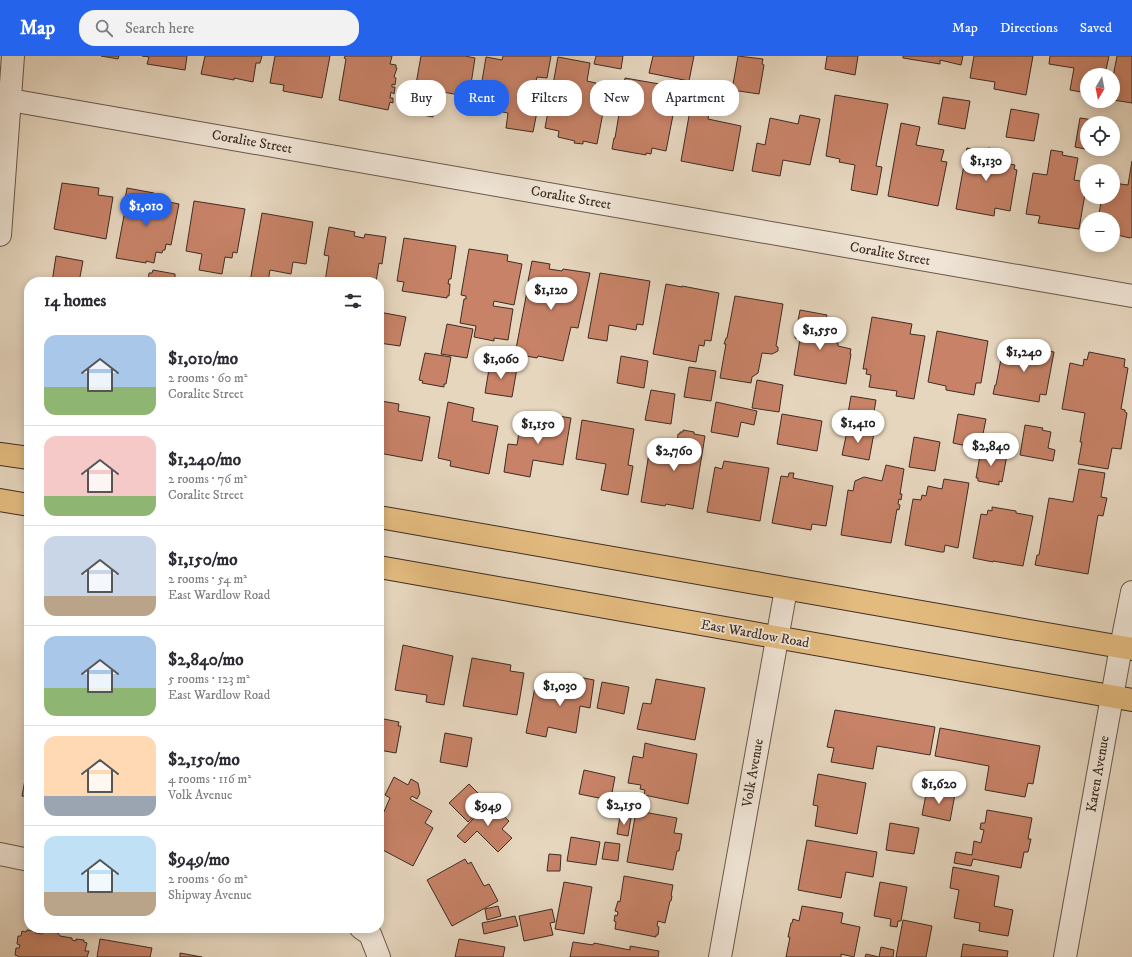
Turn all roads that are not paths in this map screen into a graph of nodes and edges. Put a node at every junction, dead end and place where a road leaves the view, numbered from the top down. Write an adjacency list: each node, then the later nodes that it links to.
1 (13, 56): 2 (street)
2 (10, 100): 3 (street); 4 (street, Coralite Street)
3 (0, 235)
4 (1132, 296)
5 (0, 454): 6 (main road)
6 (24, 457)
7 (0, 500): 8 (main road)
8 (24, 504)
9 (384, 518): 11 (main road)
10 (384, 568): 13 (main road, East Wardlow Road)
11 (786, 589): 13 (street, Volk Avenue); 14 (main road)
12 (1132, 592): 14 (street, Karen Avenue)
13 (778, 638): 15 (main road, East Wardlow Road); 20 (street, Volk Avenue)
14 (1126, 648): 15 (street, Karen Avenue)
15 (1122, 698): 21 (street, Karen Avenue)
16 (0, 854): 17 (street)
17 (24, 859)
18 (368, 933): 19 (street)
19 (379, 957)
20 (720, 957)
21 (1065, 957)

